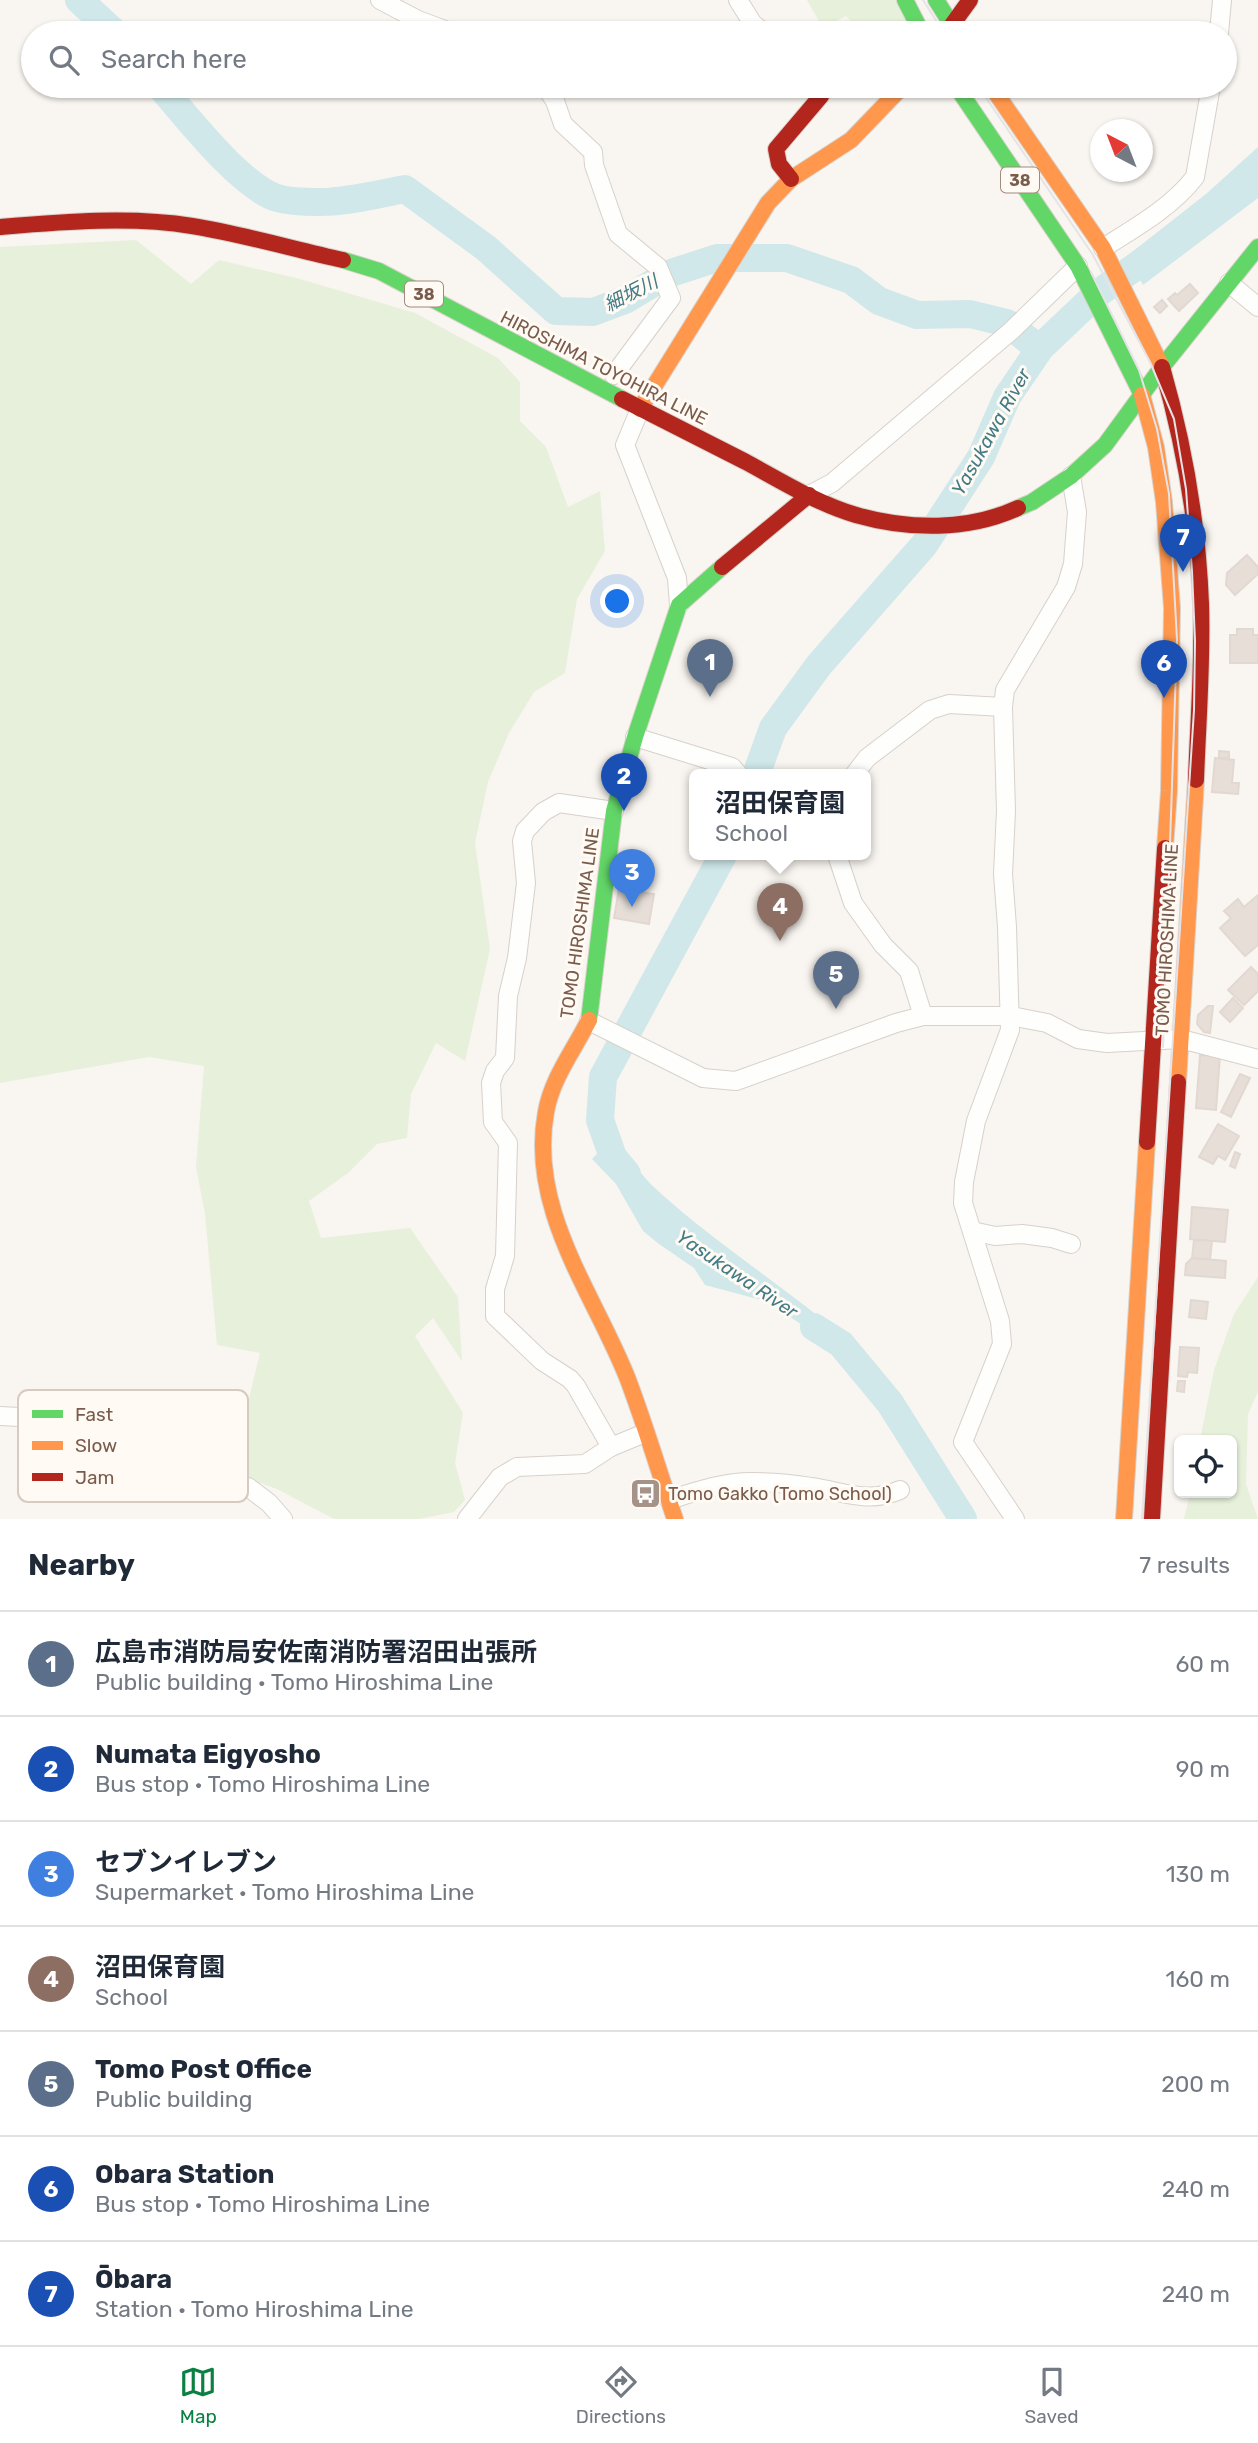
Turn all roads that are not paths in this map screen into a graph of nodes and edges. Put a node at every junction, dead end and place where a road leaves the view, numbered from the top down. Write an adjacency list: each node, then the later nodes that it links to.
1 (380, 0): 7 (street)
2 (738, 0): 8 (street)
3 (905, 0): 9 (main road)
4 (936, 0): 10 (main road)
5 (970, 0): 11 (main road)
6 (1222, 0): 12 (street)
7 (421, 21)
8 (751, 21)
9 (916, 21)
10 (947, 21)
11 (957, 21)
12 (1220, 21)
13 (552, 98): 25 (street)
14 (819, 98): 19 (main road)
15 (891, 98): 19 (main road)
16 (964, 98): 23 (main road, 38)
17 (999, 98): 22 (main road, 38)
18 (1209, 98): 22 (street)
19 (791, 179): 27 (main road)
20 (0, 227): 31 (main road, HIROSHIMA TOYOHIRA LINE / 38)
21 (1258, 247): 24 (main road, HIROSHIMA TOYOHIRA LINE / 38)
22 (1105, 252): 28 (main road, 38)
23 (1081, 270): 30 (main road, 38); 33 (street)
24 (1230, 283): 26 (street); 28 (main road, HIROSHIMA TOYOHIRA LINE / 38)
25 (670, 293): 27 (street); 29 (street)
26 (1258, 307)
27 (694, 319): 31 (main road)
28 (1162, 367): 30 (main road, HIROSHIMA TOYOHIRA LINE / 38); 39 (main road, TOMO HIROSHIMA LINE)
29 (614, 375)
30 (1142, 395): 32 (main road, HIROSHIMA TOYOHIRA LINE / 38); 40 (main road, TOMO HIROSHIMA LINE)
31 (640, 409): 33 (main road, HIROSHIMA TOYOHIRA LINE / 38); 34 (street)
32 (1071, 476): 33 (main road, HIROSHIMA TOYOHIRA LINE / 38); 35 (street)
33 (809, 495): 34 (main road, TOMO HIROSHIMA LINE)
34 (679, 605): 36 (main road, TOMO HIROSHIMA LINE)
35 (1003, 708): 38 (street); 44 (street)
36 (635, 737): 37 (street); 41 (main road, TOMO HIROSHIMA LINE)
37 (729, 769)
38 (859, 769)
39 (1196, 790): 40 (main road); 46 (main road, TOMO HIROSHIMA LINE)
40 (1169, 791): 47 (main road, TOMO HIROSHIMA LINE)
41 (614, 811): 45 (main road, TOMO HIROSHIMA LINE); 54 (street)
42 (839, 860): 43 (street)
43 (923, 1016): 44 (street); 45 (street)
44 (1010, 1016): 47 (street); 49 (street)
45 (595, 1024): 53 (main road, TOMO HIROSHIMA LINE)
46 (1181, 1039): 47 (street); 48 (street); 63 (main road, TOMO HIROSHIMA LINE)
47 (1153, 1040): 62 (main road, TOMO HIROSHIMA LINE)
48 (1258, 1059)
49 (972, 1231): 50 (street); 61 (street)
50 (1071, 1244)
51 (0, 1416): 52 (street)
52 (18, 1417)
53 (645, 1433): 54 (street); 57 (main road, TOMO HIROSHIMA LINE)
54 (611, 1447): 59 (street)
55 (248, 1487): 58 (street)
56 (900, 1490): 57 (street)
57 (669, 1500): 60 (main road, TOMO HIROSHIMA LINE)
58 (283, 1519)
59 (467, 1519)
60 (675, 1519)
61 (1015, 1519)
62 (1125, 1519)
63 (1152, 1519)

